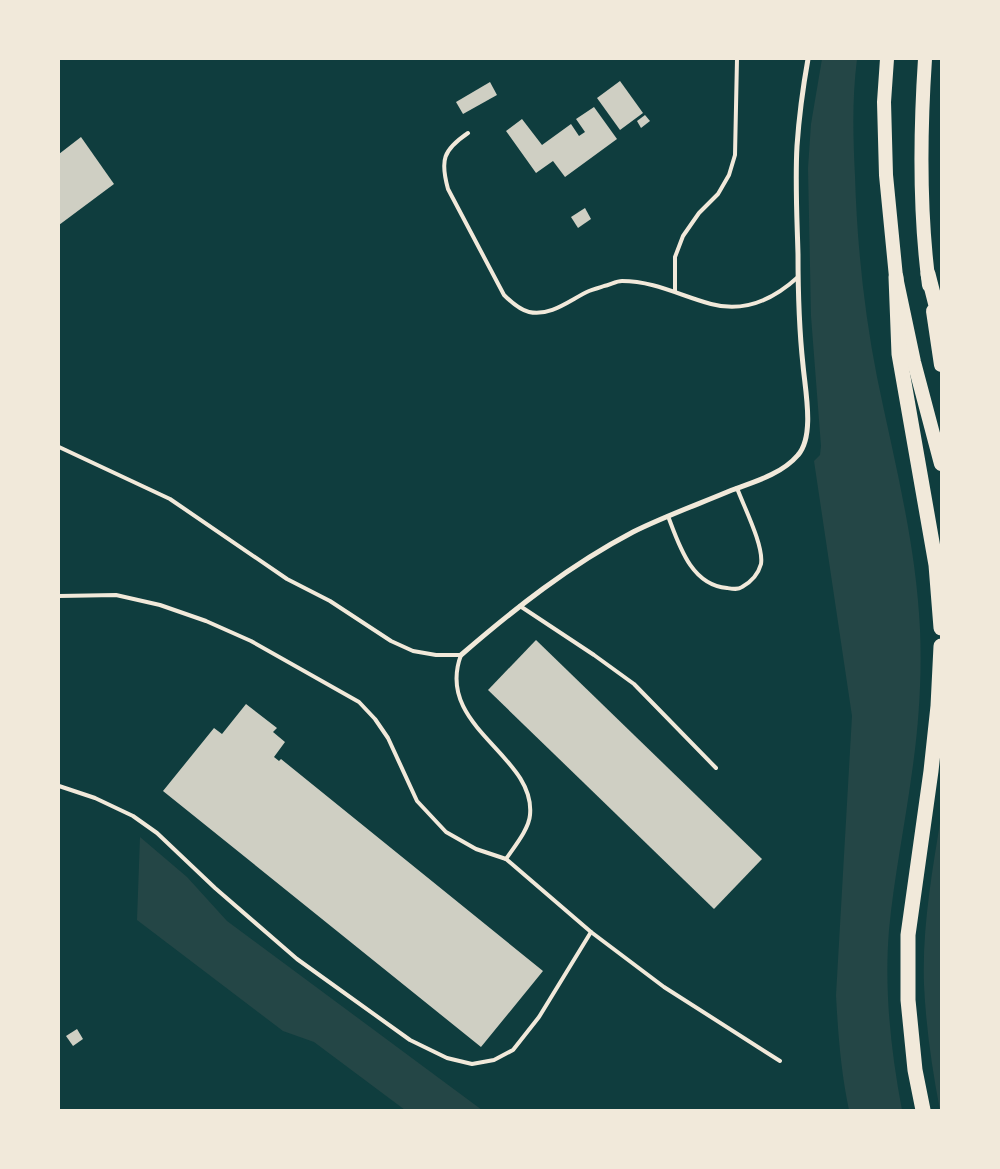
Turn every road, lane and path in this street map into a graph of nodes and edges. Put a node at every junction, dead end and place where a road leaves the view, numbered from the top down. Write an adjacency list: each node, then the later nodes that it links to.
1 (737, 59): 9 (lane)
2 (808, 59): 7 (street)
3 (887, 59): 8 (highway)
4 (924, 59): 6 (highway)
5 (468, 132): 9 (lane)
6 (928, 274): 10 (highway); 11 (highway)
7 (798, 277): 9 (lane); 14 (street)
8 (896, 277): 13 (highway); 18 (highway)
9 (675, 291)
10 (941, 325)
11 (941, 365)
12 (59, 447): 20 (lane)
13 (941, 464)
14 (737, 488): 15 (street); 15 (lane)
15 (668, 516): 17 (street)
16 (59, 596): 23 (lane)
17 (520, 606): 20 (street); 21 (lane)
18 (941, 628)
19 (941, 646): 26 (highway)
20 (461, 655): 23 (lane)
21 (716, 768)
22 (59, 786): 24 (lane)
23 (506, 858): 24 (lane)
24 (591, 932): 25 (lane)
25 (780, 1062)
26 (923, 1110)

